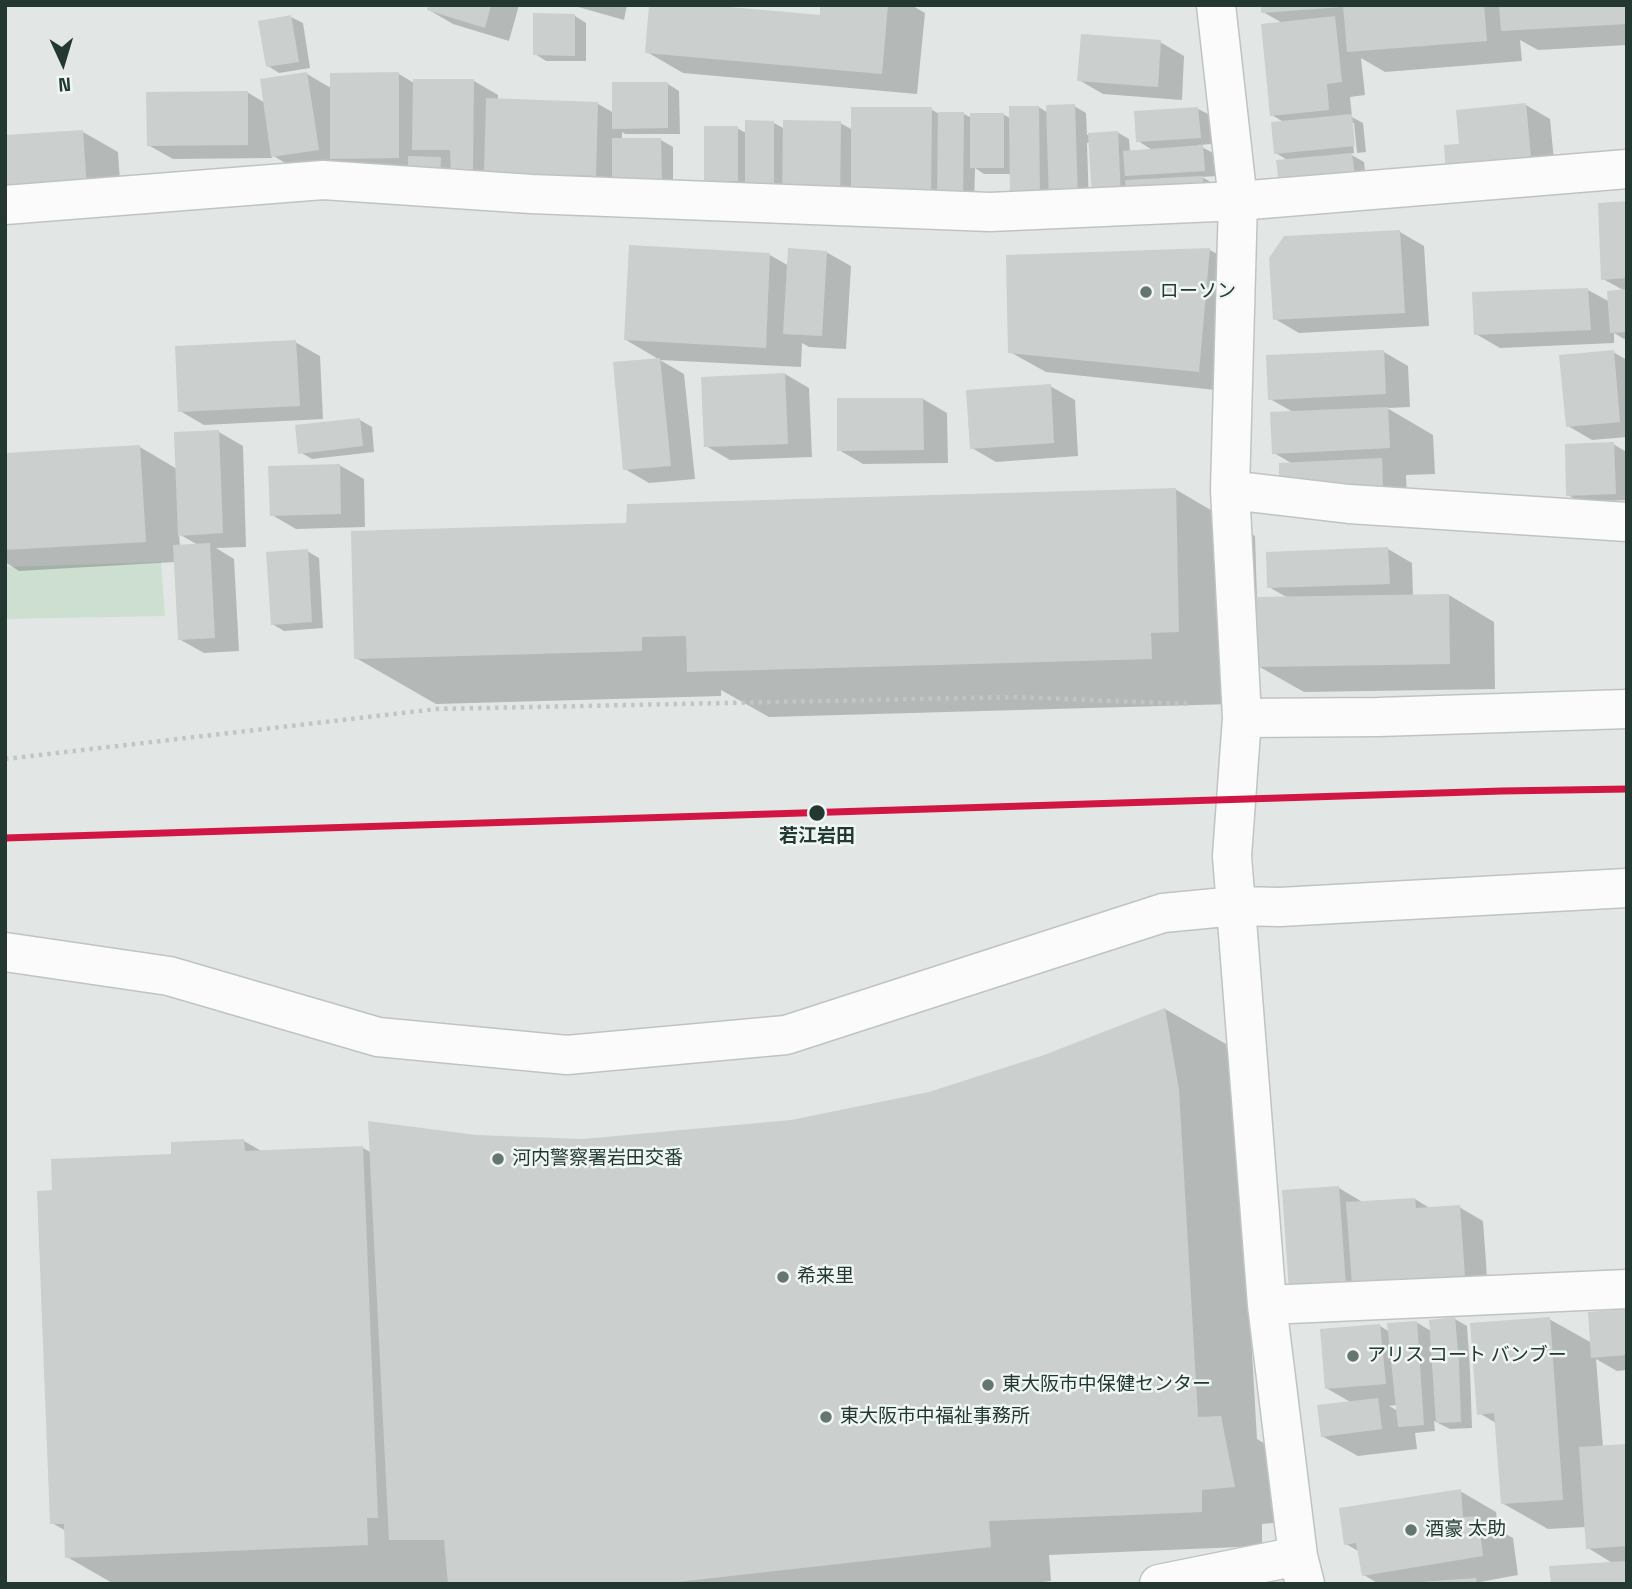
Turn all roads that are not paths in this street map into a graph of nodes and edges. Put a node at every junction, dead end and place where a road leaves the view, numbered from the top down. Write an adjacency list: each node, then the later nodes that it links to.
1 (1216, 5): 3 (street)
2 (1627, 169): 3 (street)
3 (1238, 201): 4 (street); 5 (street)
4 (5, 205)
5 (1230, 490): 6 (street); 8 (street)
6 (1627, 522)
7 (1627, 709): 8 (street)
8 (1242, 718): 10 (street)
9 (1627, 888): 10 (street)
10 (1236, 906): 11 (street); 13 (street)
11 (5, 952)
12 (1627, 1289): 13 (street)
13 (1267, 1305): 14 (street)
14 (1301, 1570): 15 (street)
15 (1159, 1584)

